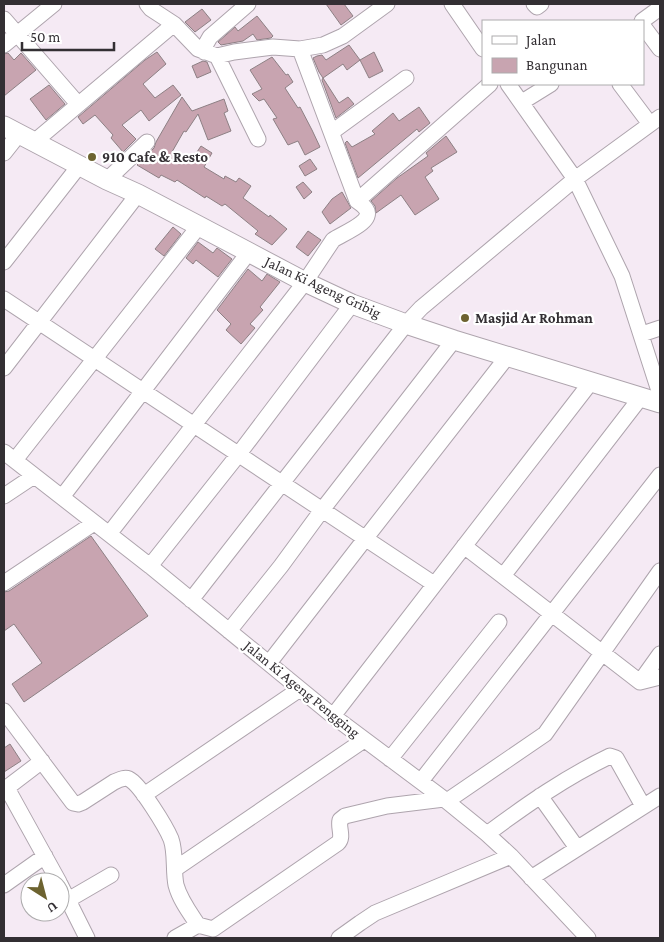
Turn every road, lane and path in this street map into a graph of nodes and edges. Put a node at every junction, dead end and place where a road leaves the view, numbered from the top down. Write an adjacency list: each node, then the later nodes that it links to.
1 (54, 4): 14 (street)
2 (248, 4): 19 (street)
3 (387, 4): 9 (street)
4 (452, 4): 16 (street)
5 (534, 4): 6 (street)
6 (541, 4)
7 (151, 5): 12 (street)
8 (660, 8): 11 (street)
9 (370, 9): 17 (street)
10 (4, 19): 14 (street)
11 (643, 20)
12 (174, 24): 19 (street); 26 (street)
13 (644, 27): 18 (street)
14 (17, 34): 15 (street); 26 (street)
15 (4, 45)
16 (482, 47)
17 (300, 48): 19 (street); 28 (street)
18 (660, 49)
19 (211, 54): 30 (street)
20 (406, 78): 28 (street)
21 (489, 85): 37 (street)
22 (509, 85): 25 (street)
23 (549, 85): 25 (street)
24 (621, 85): 27 (street)
25 (522, 102): 34 (street)
26 (78, 104): 29 (street)
27 (655, 121): 34 (street)
28 (332, 132): 37 (street)
29 (19, 134): 32 (street); 33 (main road, Jalan Ki Ageng Gribig)
30 (258, 139)
31 (147, 142): 35 (street)
32 (4, 153)
33 (79, 166): 35 (main road, Jalan Ki Ageng Gribig); 40 (street)
34 (576, 179): 45 (street); 47 (street)
35 (107, 180): 36 (main road, Jalan Ki Ageng Gribig)
36 (138, 194): 38 (main road, Jalan Ki Ageng Gribig); 44 (street)
37 (357, 201): 41 (street)
38 (199, 226): 39 (main road, Jalan Ki Ageng Gribig); 50 (street)
39 (249, 252): 41 (main road, Jalan Ki Ageng Gribig); 53 (street)
40 (4, 262)
41 (304, 282): 43 (main road, Jalan Ki Ageng Gribig); 57 (street)
42 (4, 299): 44 (street)
43 (352, 304): 45 (main road, Jalan Ki Ageng Gribig); 58 (street)
44 (38, 322): 50 (street); 51 (street)
45 (406, 324): 48 (main road, Jalan Ki Ageng Gribig); 62 (street)
46 (660, 328): 47 (street)
47 (642, 334): 54 (street)
48 (454, 340): 49 (main road, Jalan Ki Ageng Gribig); 65 (street)
49 (507, 357): 52 (main road, Jalan Ki Ageng Gribig); 68 (street)
50 (94, 359): 53 (street); 59 (street)
51 (4, 368)
52 (591, 382): 55 (main road, Jalan Ki Ageng Gribig); 69 (street)
53 (142, 391): 57 (street); 64 (street)
54 (660, 394)
55 (641, 398): 56 (main road, Jalan Ki Ageng Gribig); 72 (street)
56 (660, 403)
57 (193, 425): 58 (street); 67 (street)
58 (238, 455): 62 (street); 70 (street)
59 (9, 456): 60 (street, Jalan Ki Ageng Pengging)
60 (34, 476): 63 (street); 64 (street, Jalan Ki Ageng Pengging)
61 (660, 476): 76 (street)
62 (282, 484): 65 (street); 75 (street)
63 (4, 496)
64 (62, 497): 66 (street, Jalan Ki Ageng Pengging)
65 (322, 510): 68 (street); 78 (street)
66 (94, 523): 67 (street, Jalan Ki Ageng Pengging); 73 (street)
67 (109, 534): 70 (street, Jalan Ki Ageng Pengging)
68 (365, 539): 74 (street); 81 (street)
69 (464, 546): 72 (street); 74 (street)
70 (150, 566): 75 (street, Jalan Ki Ageng Pengging)
71 (660, 571): 79 (street)
72 (503, 576): 76 (street)
73 (4, 583)
74 (434, 584): 86 (street)
75 (191, 600): 78 (street, Jalan Ki Ageng Pengging)
76 (552, 614): 79 (street); 90 (street)
77 (500, 622): 88 (street)
78 (229, 631): 81 (street, Jalan Ki Ageng Pengging)
79 (602, 653): 83 (street); 95 (street)
80 (660, 654): 83 (street)
81 (269, 663): 84 (street, Jalan Ki Ageng Pengging)
82 (660, 677): 83 (street)
83 (640, 682)
84 (300, 689): 86 (street, Jalan Ki Ageng Pengging); 92 (street)
85 (4, 711): 89 (street)
86 (333, 716): 87 (street, Jalan Ki Ageng Pengging)
87 (364, 740): 88 (street, Jalan Ki Ageng Pengging); 101 (street)
88 (390, 759): 90 (street, Jalan Ki Ageng Pengging)
89 (42, 761): 91 (street); 92 (street)
90 (421, 781): 95 (street, Jalan Ki Ageng Pengging)
91 (6, 789): 99 (street)
92 (144, 794): 101 (street)
93 (540, 796): 96 (street); 97 (street); 98 (street)
94 (660, 796): 96 (street)
95 (446, 800): 97 (street, Jalan Ki Ageng Pengging); 109 (street)
96 (643, 806): 98 (street)
97 (487, 834): 100 (street, Jalan Ki Ageng Pengging)
98 (577, 848): 104 (street)
99 (45, 856): 102 (street); 105 (street)
100 (511, 856): 104 (street, Jalan Ki Ageng Pengging); 112 (street)
101 (175, 869): 108 (street)
102 (53, 872)
103 (111, 875): 106 (street)
104 (531, 878): 113 (street, Jalan Ki Ageng Pengging)
105 (4, 885)
106 (70, 899)
107 (70, 904): 110 (street)
108 (198, 925): 109 (street); 111 (street)
109 (217, 934)
110 (87, 938)
111 (175, 938)
112 (339, 938)
113 (588, 938)

